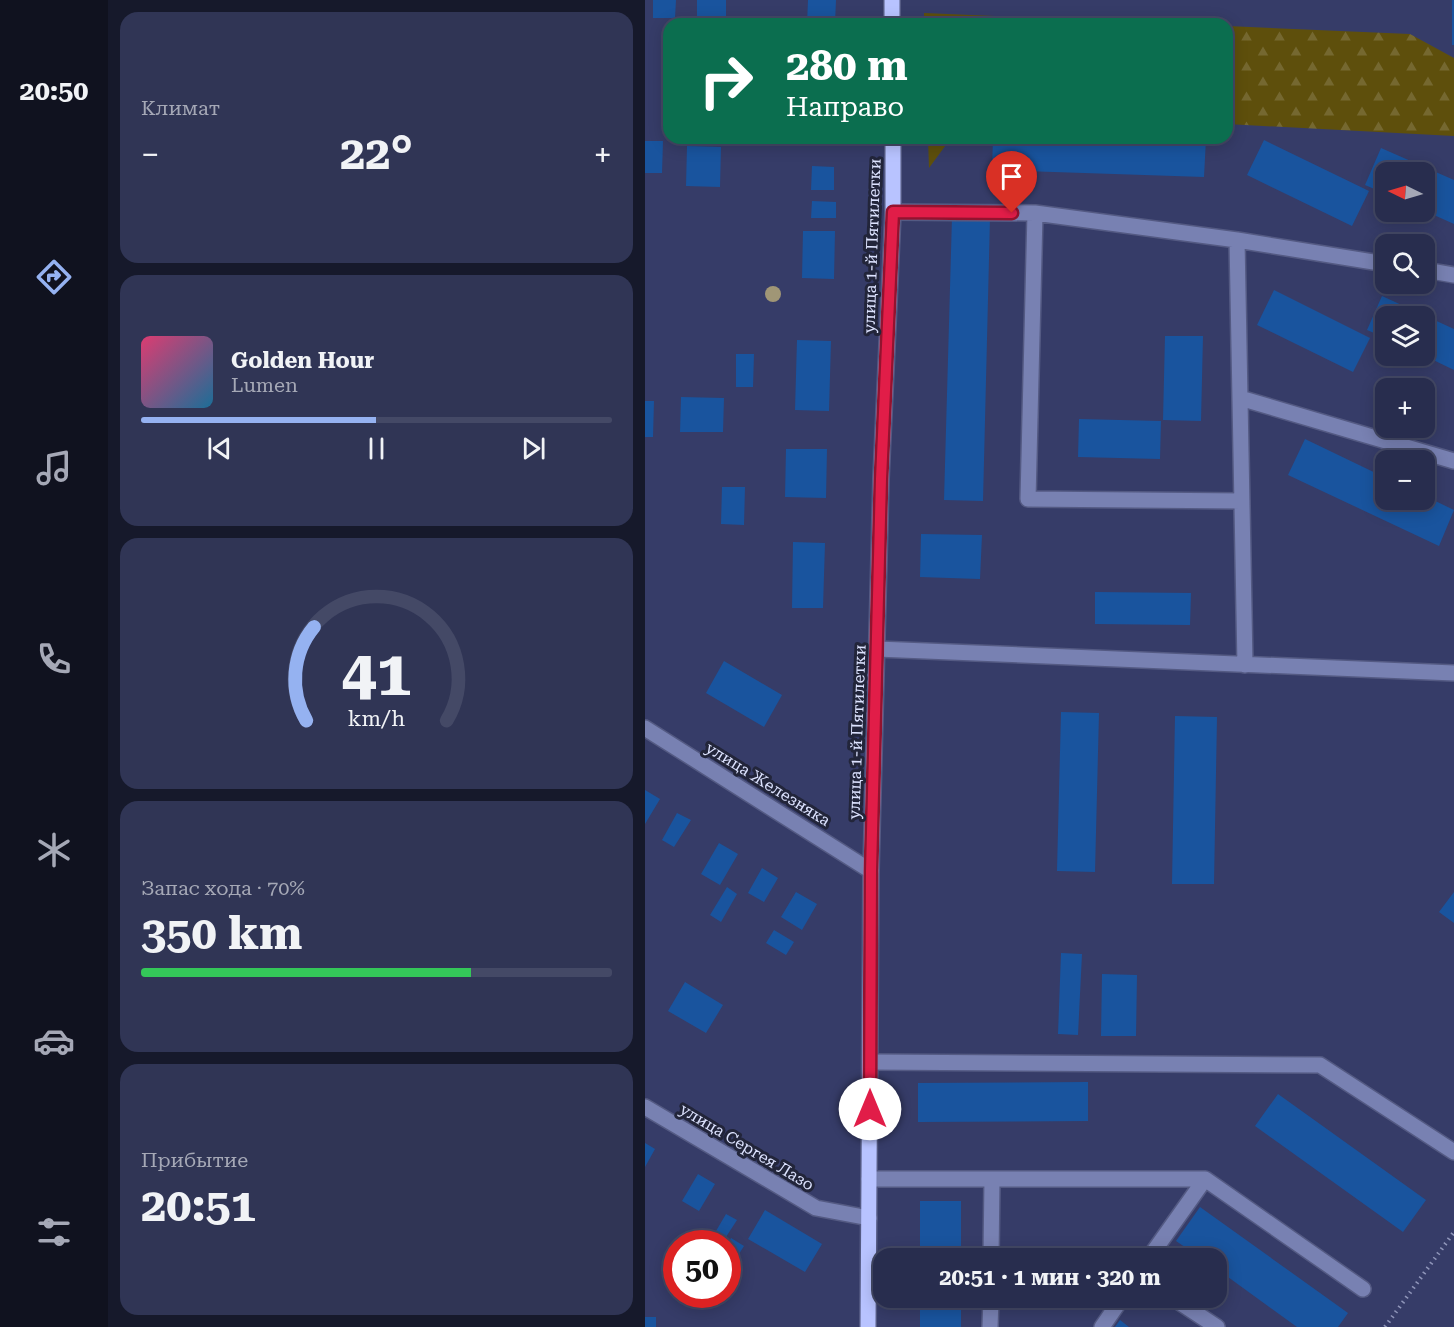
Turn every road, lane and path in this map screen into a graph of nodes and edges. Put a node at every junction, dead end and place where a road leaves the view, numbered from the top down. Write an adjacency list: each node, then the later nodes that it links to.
1 (892, 0): 2 (main road)
2 (892, 18)
3 (893, 144): 4 (main road, улица 1-й Пятилетки)
4 (893, 212): 5 (lane); 13 (main road, улица 1-й Пятилетки)
5 (1035, 213): 6 (lane); 12 (lane)
6 (1237, 240): 7 (lane); 10 (lane)
7 (1375, 262)
8 (1435, 272): 9 (lane)
9 (1454, 275)
10 (1240, 398): 11 (lane); 12 (lane)
11 (1454, 460)
12 (1242, 501): 14 (lane)
13 (877, 649): 14 (lane); 17 (main road, улица 1-й Пятилетки)
14 (1245, 665): 15 (lane)
15 (1454, 674)
16 (645, 728): 17 (lane, улица Железняка)
17 (871, 871): 18 (main road, улица 1-й Пятилетки)
18 (870, 1062): 20 (lane); 21 (main road, улица 1-й Пятилетки)
19 (645, 1107): 24 (lane, улица Сергея Лазо)
20 (1454, 1152)
21 (869, 1179): 22 (lane); 24 (main road, улица 1-й Пятилетки)
22 (992, 1179): 23 (lane); 26 (lane)
23 (1205, 1179): 27 (lane); 28 (lane)
24 (869, 1218): 32 (main road, улица 1-й Пятилетки)
25 (1454, 1232): 36 (path)
26 (991, 1248)
27 (1156, 1248)
28 (1363, 1289)
29 (991, 1308): 33 (lane)
30 (1115, 1308): 34 (lane)
31 (1188, 1308): 35 (lane)
32 (868, 1327)
33 (990, 1327)
34 (1102, 1327)
35 (1217, 1327)
36 (1385, 1327)

